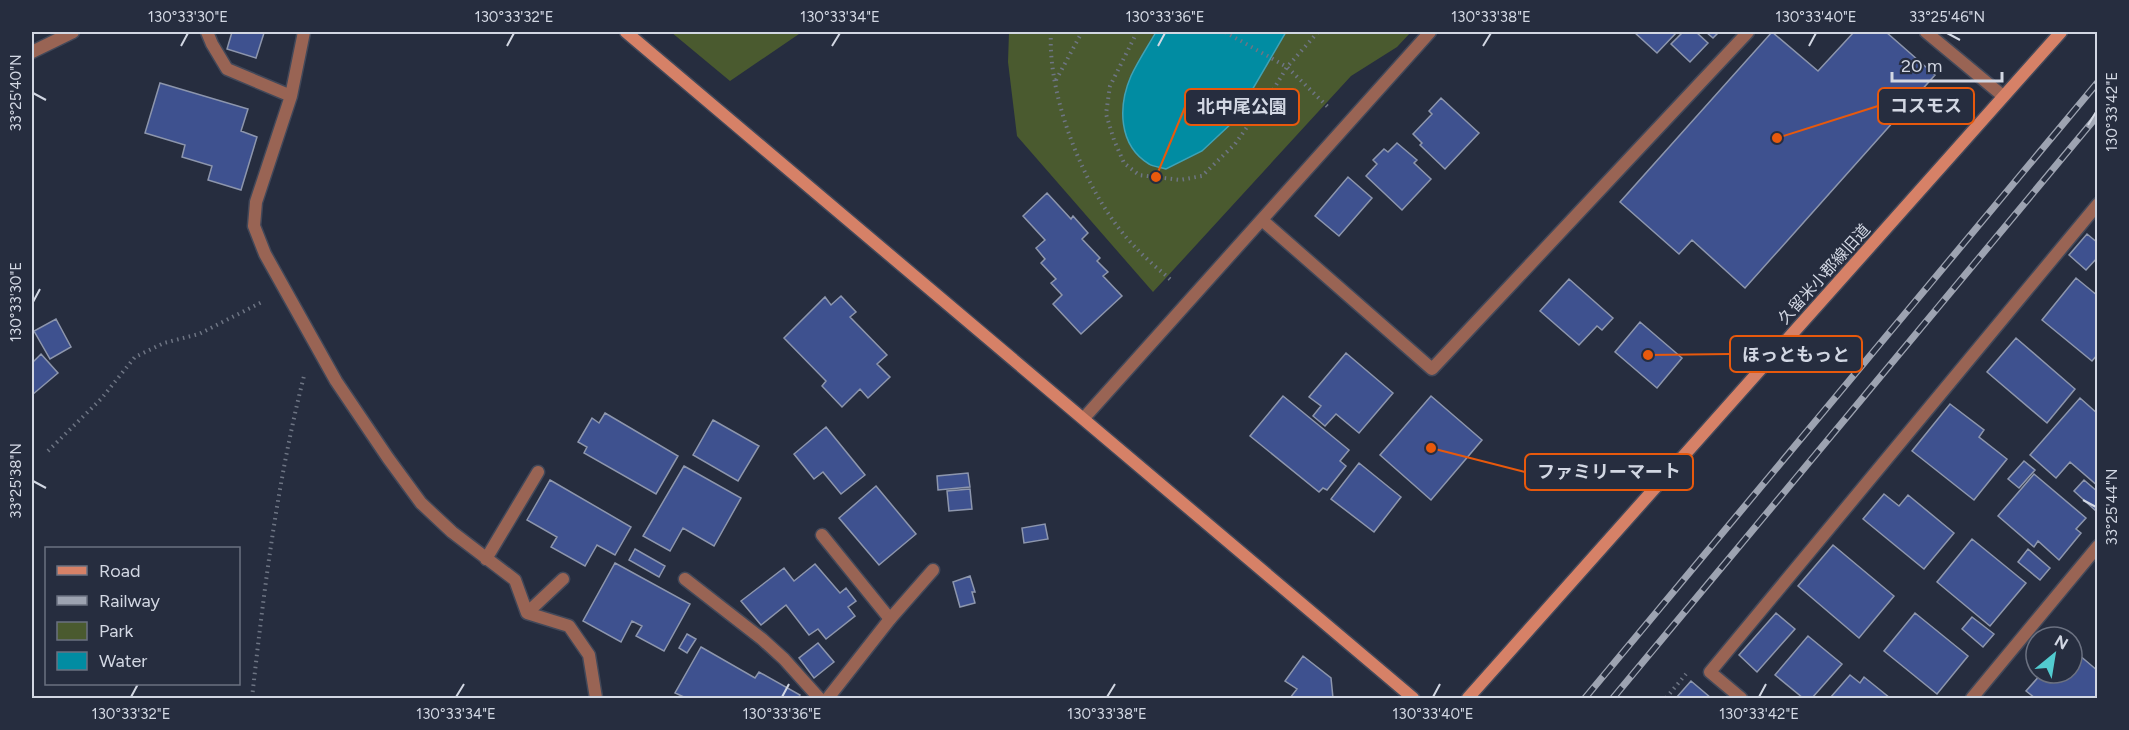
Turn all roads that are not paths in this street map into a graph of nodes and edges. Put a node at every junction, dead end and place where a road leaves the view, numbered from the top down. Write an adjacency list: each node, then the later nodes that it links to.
1 (73, 32): 9 (street)
2 (207, 32): 10 (street)
3 (304, 32): 10 (street)
4 (626, 32): 14 (street)
5 (1430, 32): 13 (street)
6 (1748, 32): 13 (street)
7 (1926, 32): 11 (street)
8 (2061, 32): 11 (street, 久留米小郡線旧道)
9 (32, 52)
10 (291, 96): 18 (street)
11 (2004, 96): 28 (street, 久留米小郡線旧道)
12 (2097, 204): 29 (street)
13 (1262, 220): 14 (street)
14 (1084, 418): 27 (street)
15 (538, 472): 18 (street)
16 (822, 535): 23 (street)
17 (2097, 546): 30 (street)
18 (486, 559): 22 (street)
19 (933, 570): 23 (street)
20 (563, 579): 22 (street)
21 (685, 579): 25 (street)
22 (528, 613): 24 (street)
23 (890, 619): 26 (street)
24 (596, 699)
25 (819, 699)
26 (828, 699)
27 (1413, 699)
28 (1468, 699)
29 (1742, 699)
30 (1972, 699)

